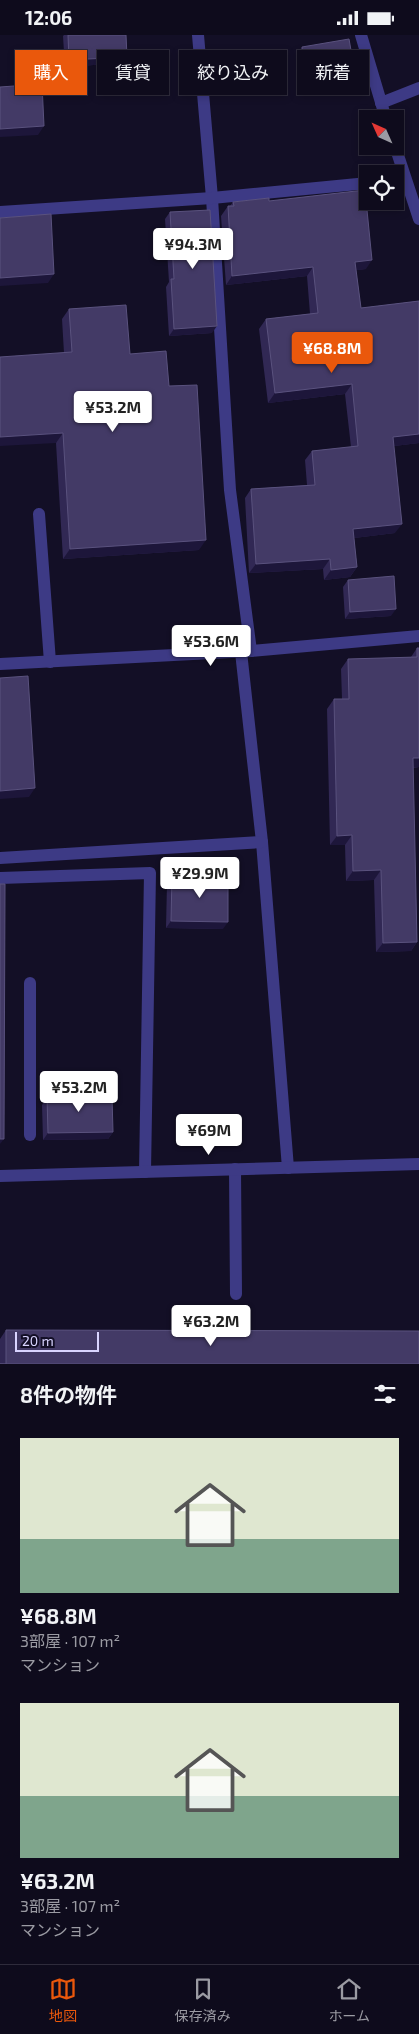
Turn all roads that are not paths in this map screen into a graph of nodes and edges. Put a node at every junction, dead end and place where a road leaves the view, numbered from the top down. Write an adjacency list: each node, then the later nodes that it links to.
1 (198, 35): 8 (street)
2 (361, 35): 4 (street)
3 (419, 88): 4 (street)
4 (381, 103): 5 (street)
5 (383, 110)
6 (359, 184): 8 (street)
7 (404, 187): 10 (street)
8 (212, 197): 9 (street); 13 (street)
9 (0, 211)
10 (419, 219)
11 (39, 514): 14 (street)
12 (419, 636): 13 (street)
13 (246, 652): 14 (street); 16 (street)
14 (50, 662): 15 (street)
15 (0, 664)
16 (262, 842): 17 (street); 22 (street)
17 (0, 857)
18 (0, 878): 24 (street)
19 (30, 983): 20 (street)
20 (30, 1135)
21 (419, 1164): 22 (street)
22 (288, 1168): 23 (street)
23 (235, 1169): 24 (street); 26 (street)
24 (145, 1172): 25 (street)
25 (0, 1176)
26 (236, 1294)

